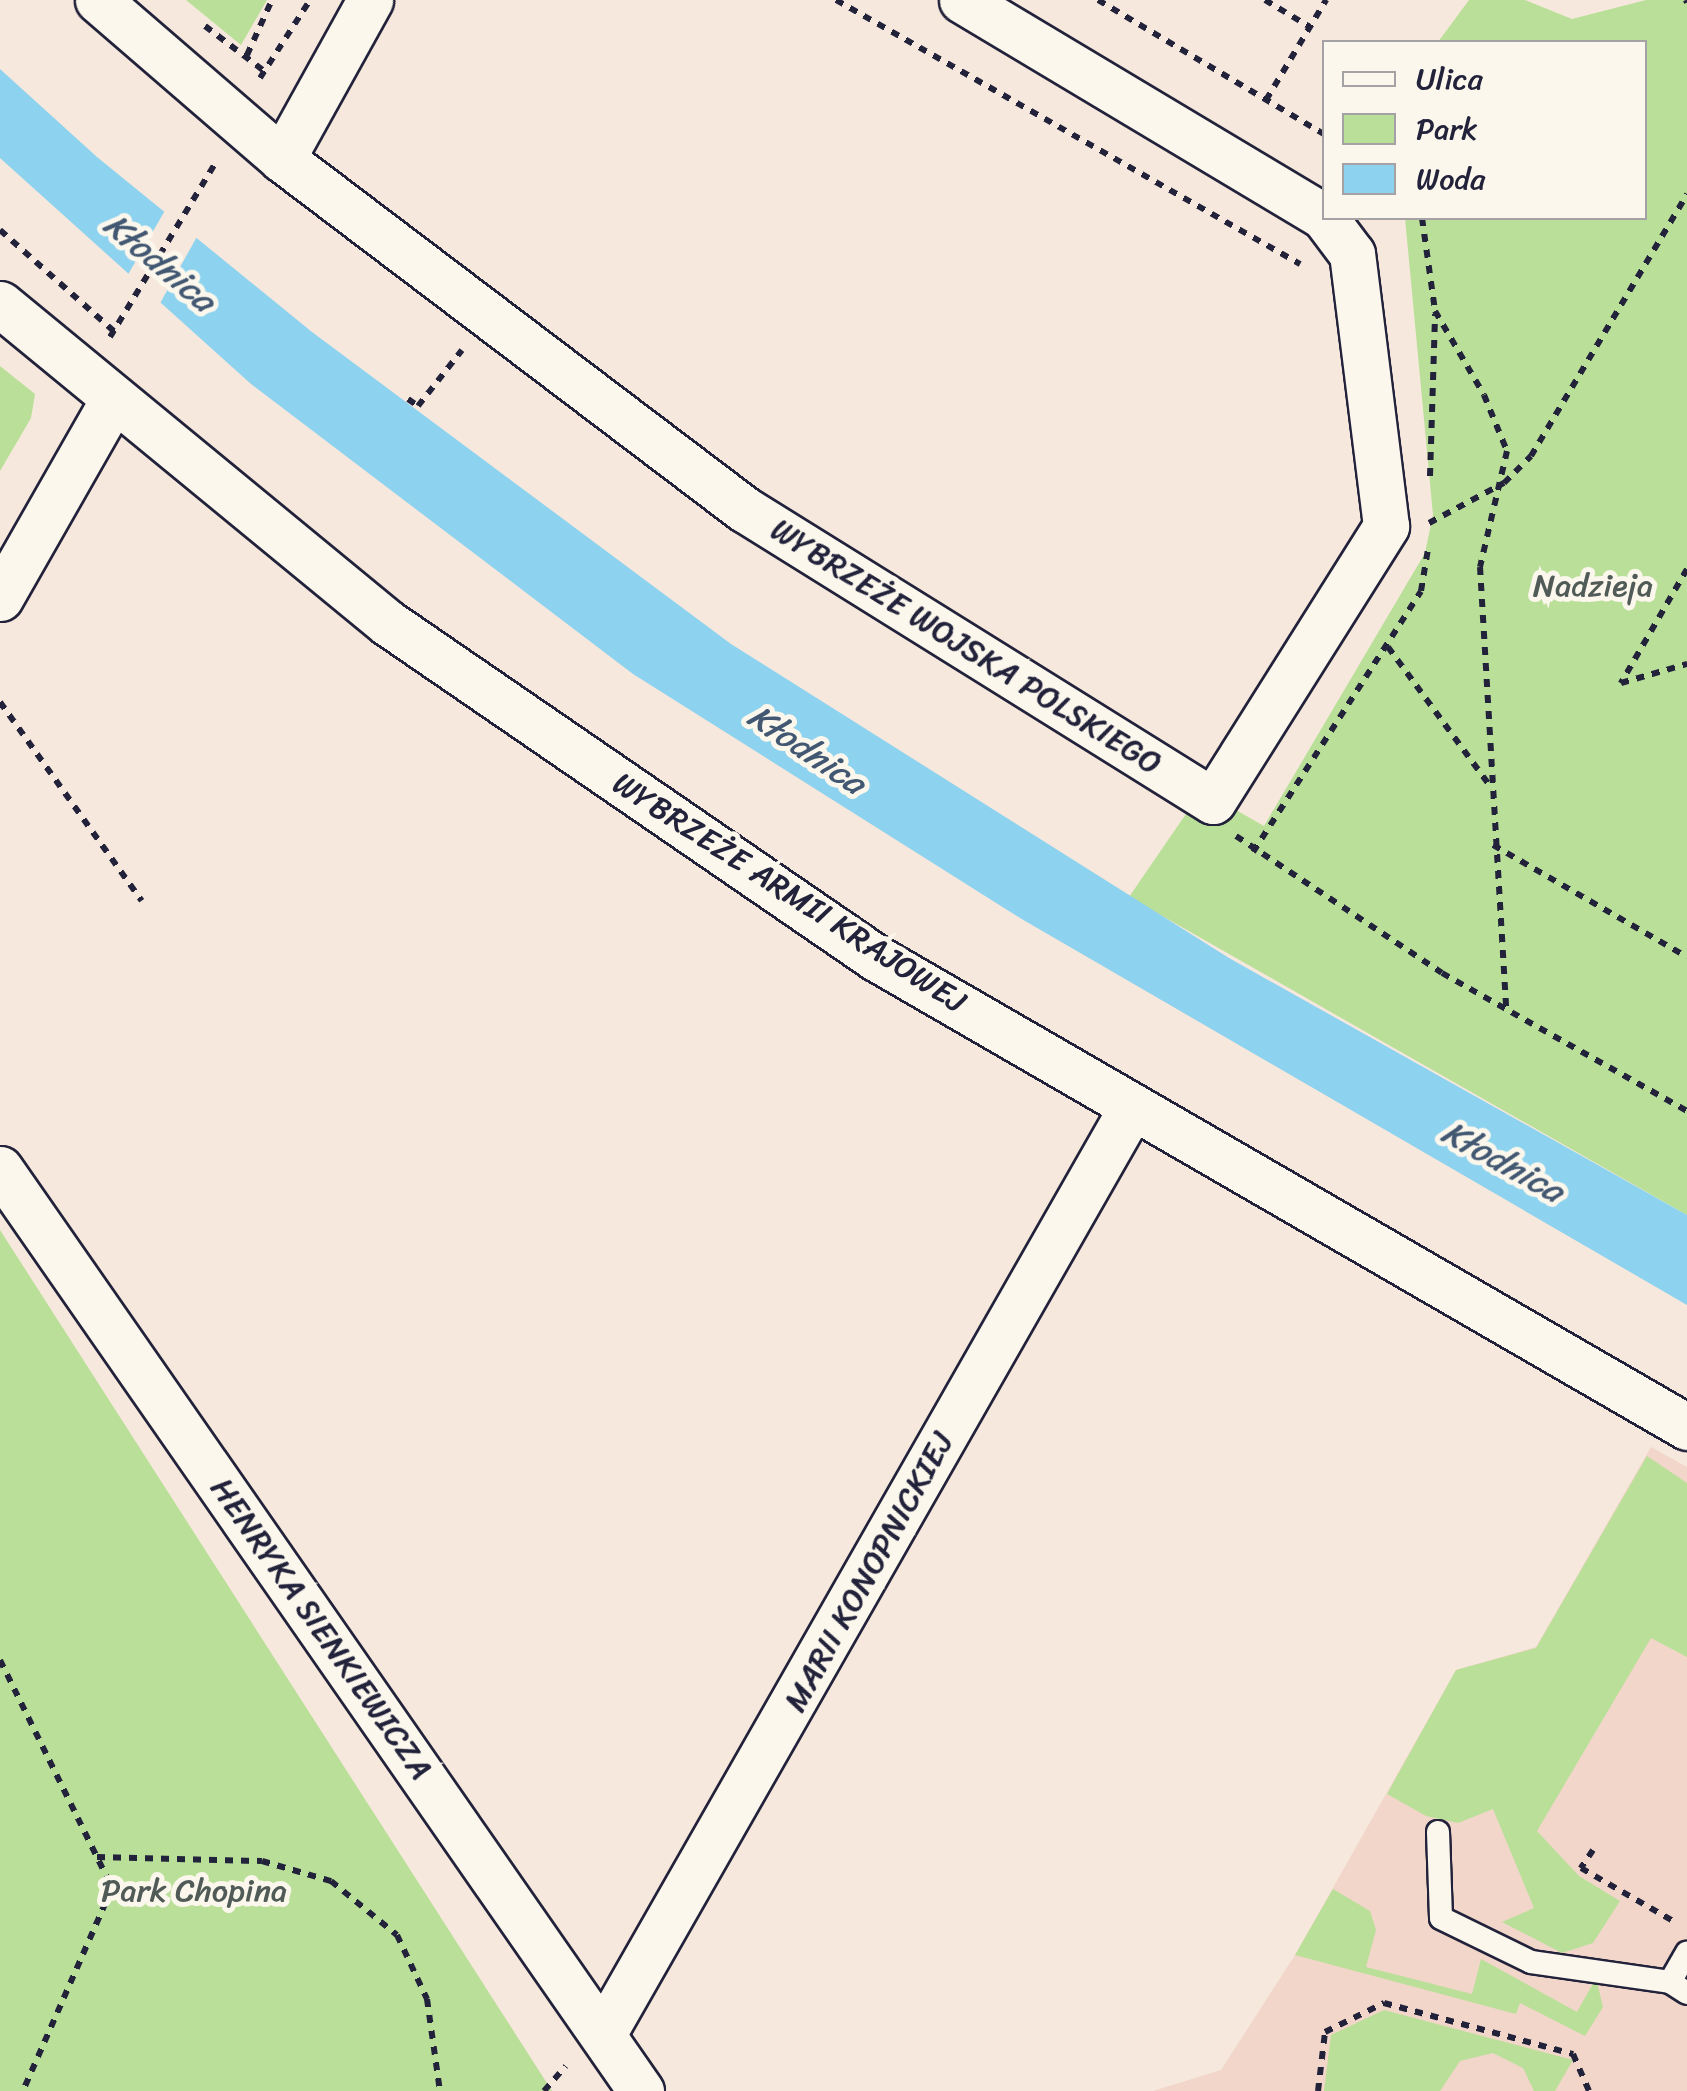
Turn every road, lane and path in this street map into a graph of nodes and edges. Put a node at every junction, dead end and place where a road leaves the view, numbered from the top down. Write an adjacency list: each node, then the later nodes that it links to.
1 (98, 0): 14 (street)
2 (272, 0): 12 (path)
3 (310, 0): 13 (path)
4 (370, 0): 17 (street)
5 (836, 0): 24 (path)
6 (962, 0): 20 (street)
7 (1098, 0): 15 (path)
8 (1265, 0): 11 (path)
9 (1326, 0): 11 (path)
10 (194, 17): 12 (path)
11 (1310, 27): 15 (path)
12 (246, 56): 13 (path); 14 (path)
13 (264, 70): 14 (path)
14 (248, 96): 17 (street, WYBRZEŻE WOJSKA POLSKIEGO)
15 (1266, 100): 16 (path)
16 (1322, 133)
17 (282, 159): 37 (street, WYBRZEŻE WOJSKA POLSKIEGO)
18 (209, 177): 23 (path)
19 (1687, 194): 29 (path)
20 (1322, 215)
21 (1327, 220): 37 (street)
22 (1422, 220): 29 (path)
23 (0, 230)
24 (1308, 270)
25 (0, 304): 28 (street, WYBRZEŻE ARMII KRAJOWEJ)
26 (452, 363): 27 (path)
27 (408, 399)
28 (113, 400): 32 (street); 42 (street, WYBRZEŻE ARMII KRAJOWEJ)
29 (1504, 483): 30 (path); 36 (path)
30 (1428, 524)
31 (1687, 568): 34 (path)
32 (0, 598)
33 (1388, 647): 36 (path)
34 (1687, 664)
35 (0, 702): 39 (path)
36 (1488, 784): 38 (path)
37 (1214, 801): 41 (path)
38 (1494, 845): 40 (path); 41 (path)
39 (142, 900)
40 (1687, 956)
41 (1506, 1008): 43 (path)
42 (1132, 1107): 45 (street, WYBRZEŻE ARMII KRAJOWEJ); 53 (street, MARII KONOPNICKIEJ)
43 (1687, 1111)
44 (0, 1169): 53 (street, HENRYKA SIENKIEWICZA)
45 (1687, 1427)
46 (0, 1660): 49 (path)
47 (1438, 1832): 52 (lane)
48 (1594, 1850): 50 (path)
49 (97, 1857): 55 (path); 56 (path)
50 (1687, 1929)
51 (1687, 1952): 52 (lane)
52 (1679, 1988)
53 (603, 2034): 58 (street, HENRYKA SIENKIEWICZA)
54 (567, 2065): 57 (path)
55 (23, 2091)
56 (440, 2091)
57 (544, 2091)
58 (641, 2091)
59 (1318, 2091): 60 (path)
60 (1589, 2091)

